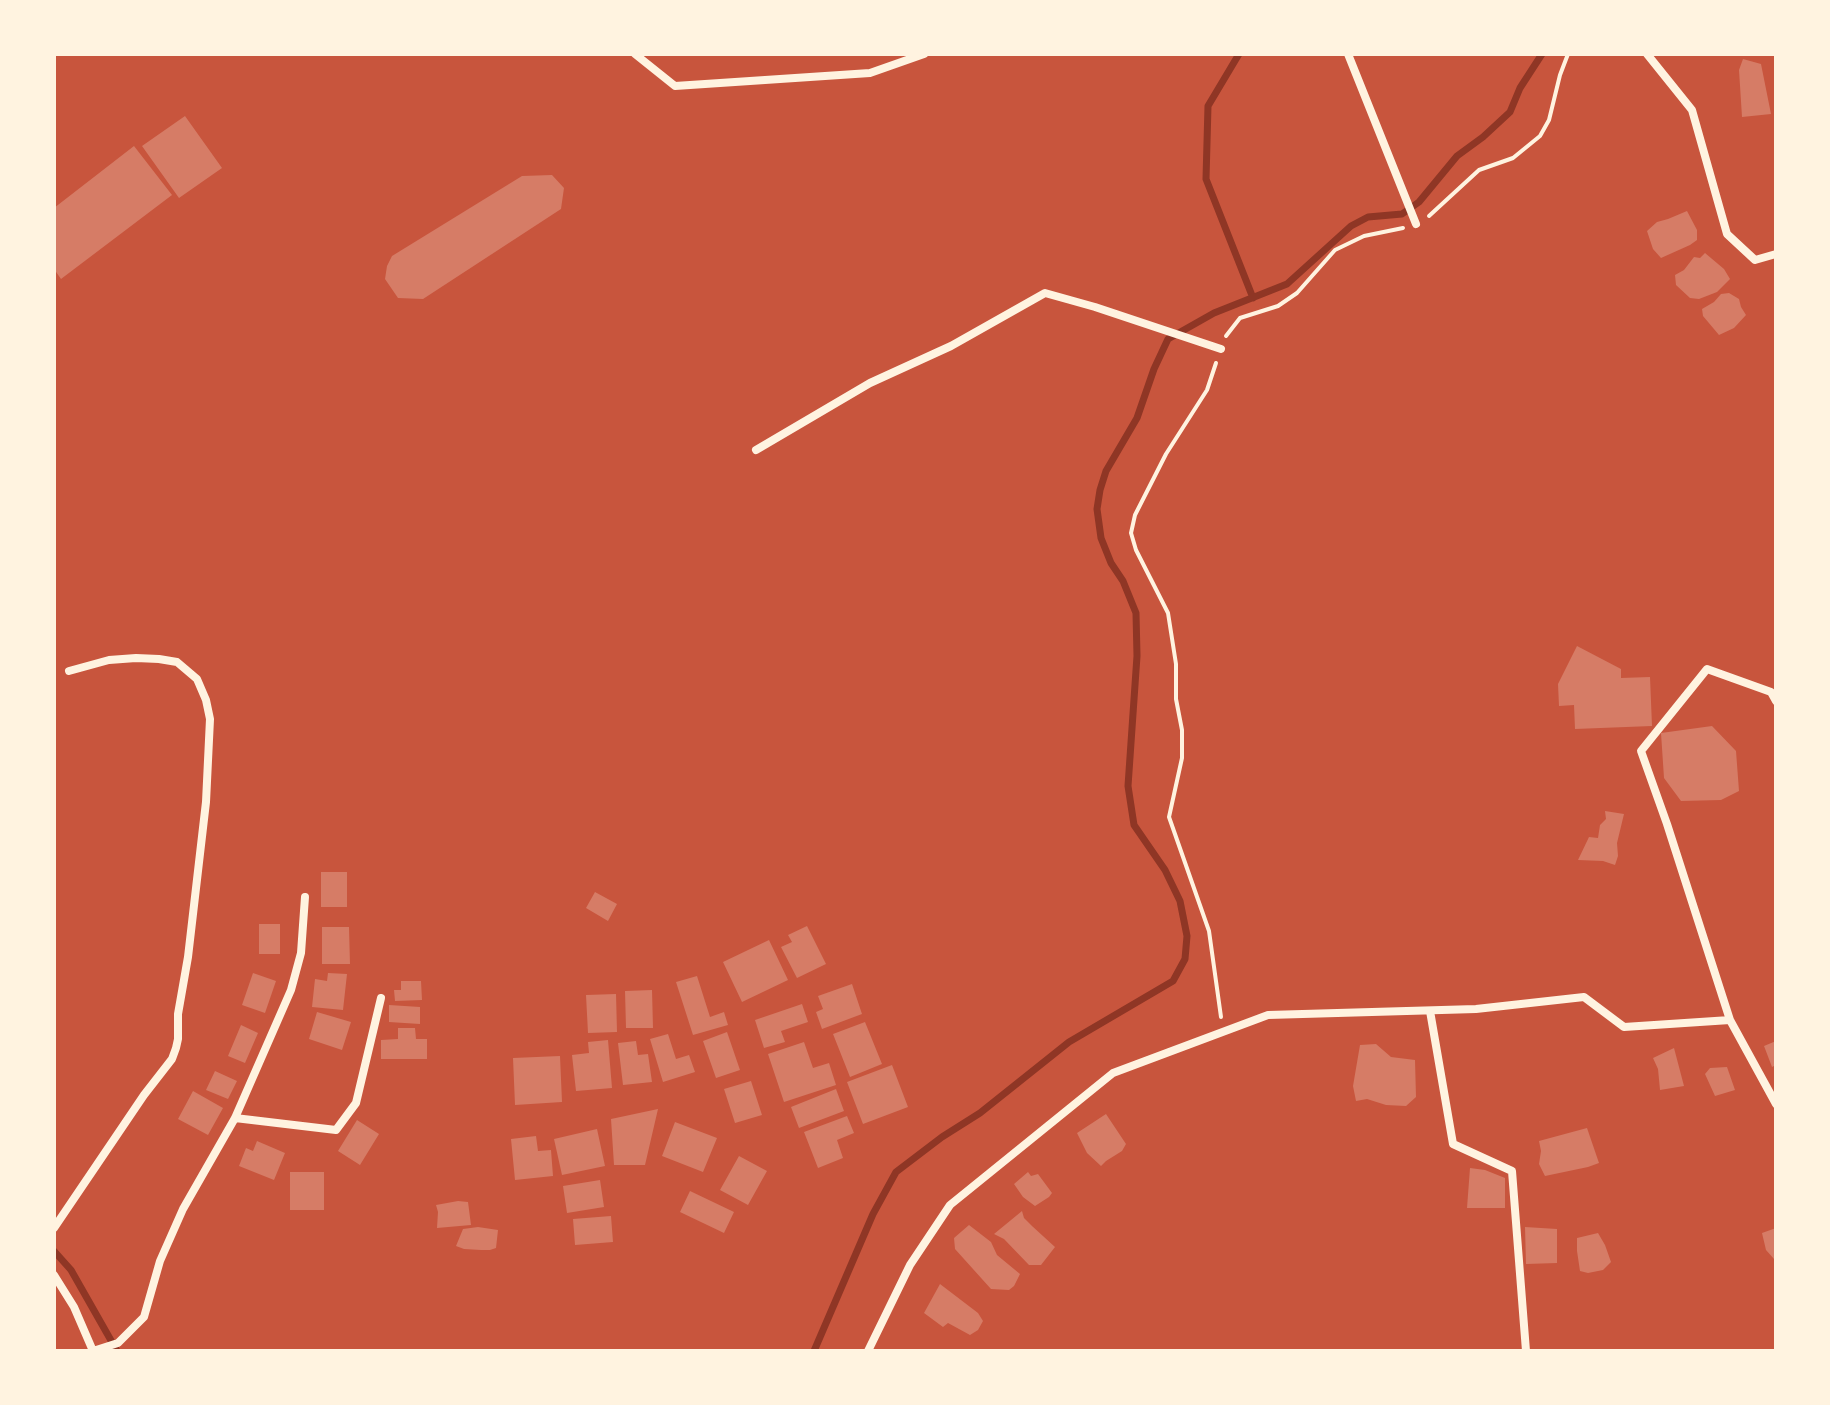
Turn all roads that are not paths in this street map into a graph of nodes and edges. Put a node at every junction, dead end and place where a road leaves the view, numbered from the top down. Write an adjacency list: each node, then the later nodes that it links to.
1 (635, 54): 2 (street)
2 (924, 54)
3 (1348, 54): 5 (street)
4 (1647, 54): 6 (street)
5 (1416, 224)
6 (1776, 254)
7 (1221, 349): 8 (street)
8 (756, 450)
9 (69, 671): 17 (street)
10 (1776, 701): 14 (street)
11 (305, 897): 16 (street)
12 (381, 998): 16 (street)
13 (1430, 1011): 14 (street); 20 (street); 21 (street)
14 (1730, 1020): 15 (street)
15 (1776, 1104)
16 (235, 1118): 19 (street)
17 (54, 1228)
18 (54, 1275): 19 (street)
19 (93, 1351)
20 (868, 1351)
21 (1526, 1351)

